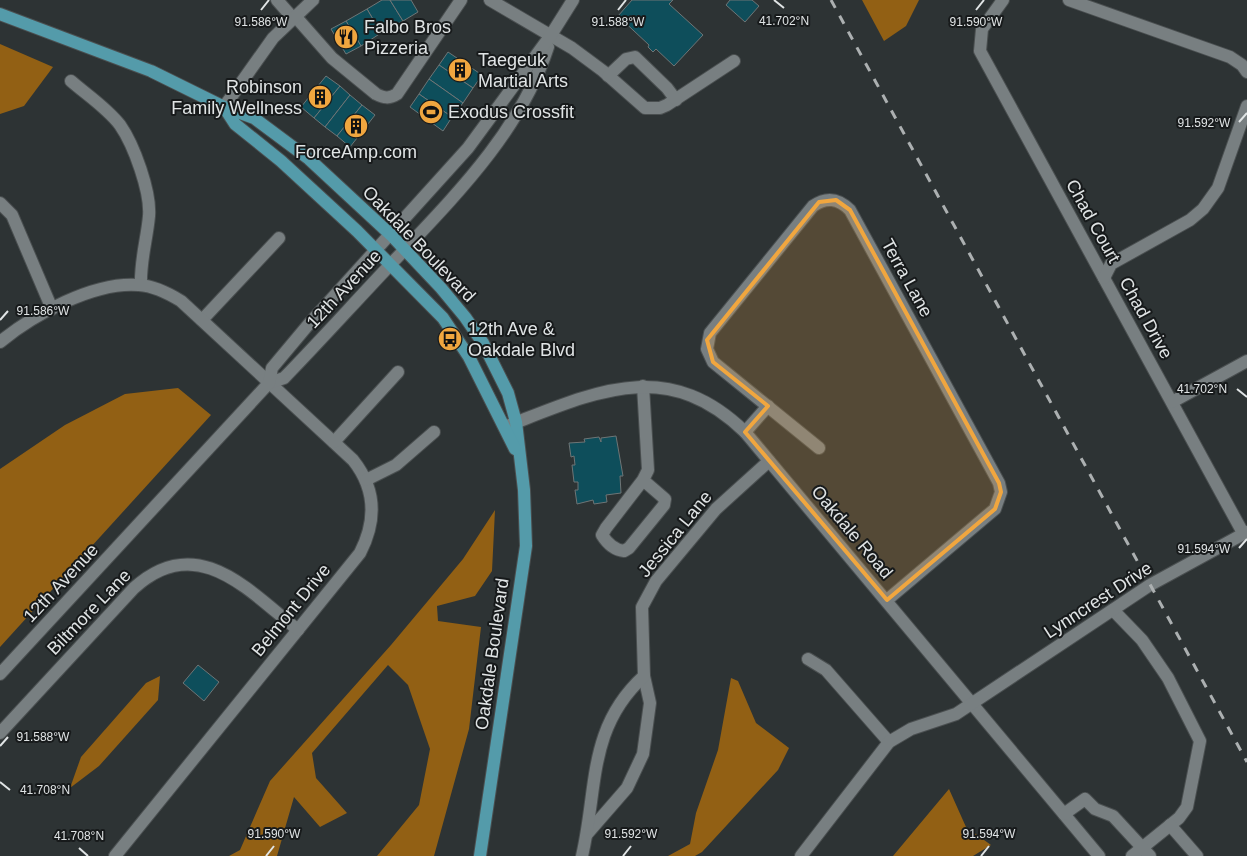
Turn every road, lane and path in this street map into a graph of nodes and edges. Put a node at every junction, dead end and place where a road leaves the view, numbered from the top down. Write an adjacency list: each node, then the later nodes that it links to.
1 (277, 0): 9 (street)
2 (313, 0): 9 (street)
3 (461, 0): 9 (street)
4 (490, 0): 10 (street)
5 (573, 0): 10 (street, 12th Avenue)
6 (1003, 0): 25 (street, Chad Court)
7 (1069, 0): 12 (street)
8 (0, 14): 17 (main road, Oakdale Boulevard)
9 (294, 16): 17 (street)
10 (552, 36): 13 (street); 20 (street, 12th Avenue); 22 (street, 12th Avenue)
11 (734, 61): 15 (street)
12 (1247, 72)
13 (608, 76): 15 (street); 15 (street)
14 (71, 81): 26 (street)
15 (676, 100)
16 (1247, 106): 18 (street, Chad Court)
17 (224, 107): 20 (main road, Oakdale Boulevard); 23 (main road, Oakdale Boulevard)
18 (1243, 133): 25 (street, Chad Court)
19 (0, 203): 27 (street)
20 (391, 235): 22 (main road, Oakdale Boulevard); 23 (street, 12th Avenue)
21 (279, 238): 28 (street)
22 (405, 249): 24 (street, 12th Avenue); 36 (main road, Oakdale Boulevard)
23 (376, 250): 24 (main road, Oakdale Boulevard); 32 (street, 12th Avenue)
24 (390, 264): 32 (street, 12th Avenue); 36 (main road, Oakdale Boulevard)
25 (1104, 278): 34 (street, Chad Drive)
26 (140, 285): 27 (street, Belmont Drive); 28 (street, Belmont Drive)
27 (52, 309): 29 (street, Belmont Drive)
28 (202, 320): 32 (street, Belmont Drive)
29 (0, 342)
30 (1247, 361): 34 (street)
31 (398, 372): 39 (street)
32 (269, 383): 39 (street, Belmont Drive); 49 (street, 12th Avenue)
33 (643, 386): 36 (street, Oakdale Road); 38 (street, Oakdale Road); 43 (street)
34 (1172, 402): 44 (street, Chad Drive)
35 (768, 406): 38 (street); 40 (street, Terra Lane); 45 (street, Terra Lane)
36 (510, 424): 60 (main road, Oakdale Boulevard)
37 (434, 432): 42 (street)
38 (745, 432): 41 (street, Oakdale Road)
39 (334, 442): 42 (street, Belmont Drive)
40 (819, 448)
41 (769, 461): 45 (street, Oakdale Road); 50 (street, Jessica Lane)
42 (366, 480): 47 (street, Belmont Drive)
43 (643, 480): 43 (street)
44 (1245, 533): 46 (street, Lynncrest Drive)
45 (886, 600): 51 (street, Oakdale Road)
46 (1114, 610): 51 (street, Lynncrest Drive); 55 (street)
47 (298, 630): 52 (street, Biltmore Lane); 59 (street, Belmont Drive)
48 (808, 659): 53 (street)
49 (0, 674)
50 (644, 676): 56 (street, Jessica Lane); 56 (street, Jessica Lane)
51 (972, 703): 53 (street); 54 (street, Oakdale Road)
52 (0, 733)
53 (889, 742): 62 (street)
54 (1064, 814): 57 (street); 58 (street, Oakdale Road)
55 (1170, 825): 57 (street); 64 (street)
56 (587, 834): 61 (street, Jessica Lane)
57 (1146, 852): 63 (street)
58 (1093, 854)
59 (115, 856)
60 (480, 856)
61 (582, 856)
62 (801, 856)
63 (1132, 856)
64 (1197, 856)

